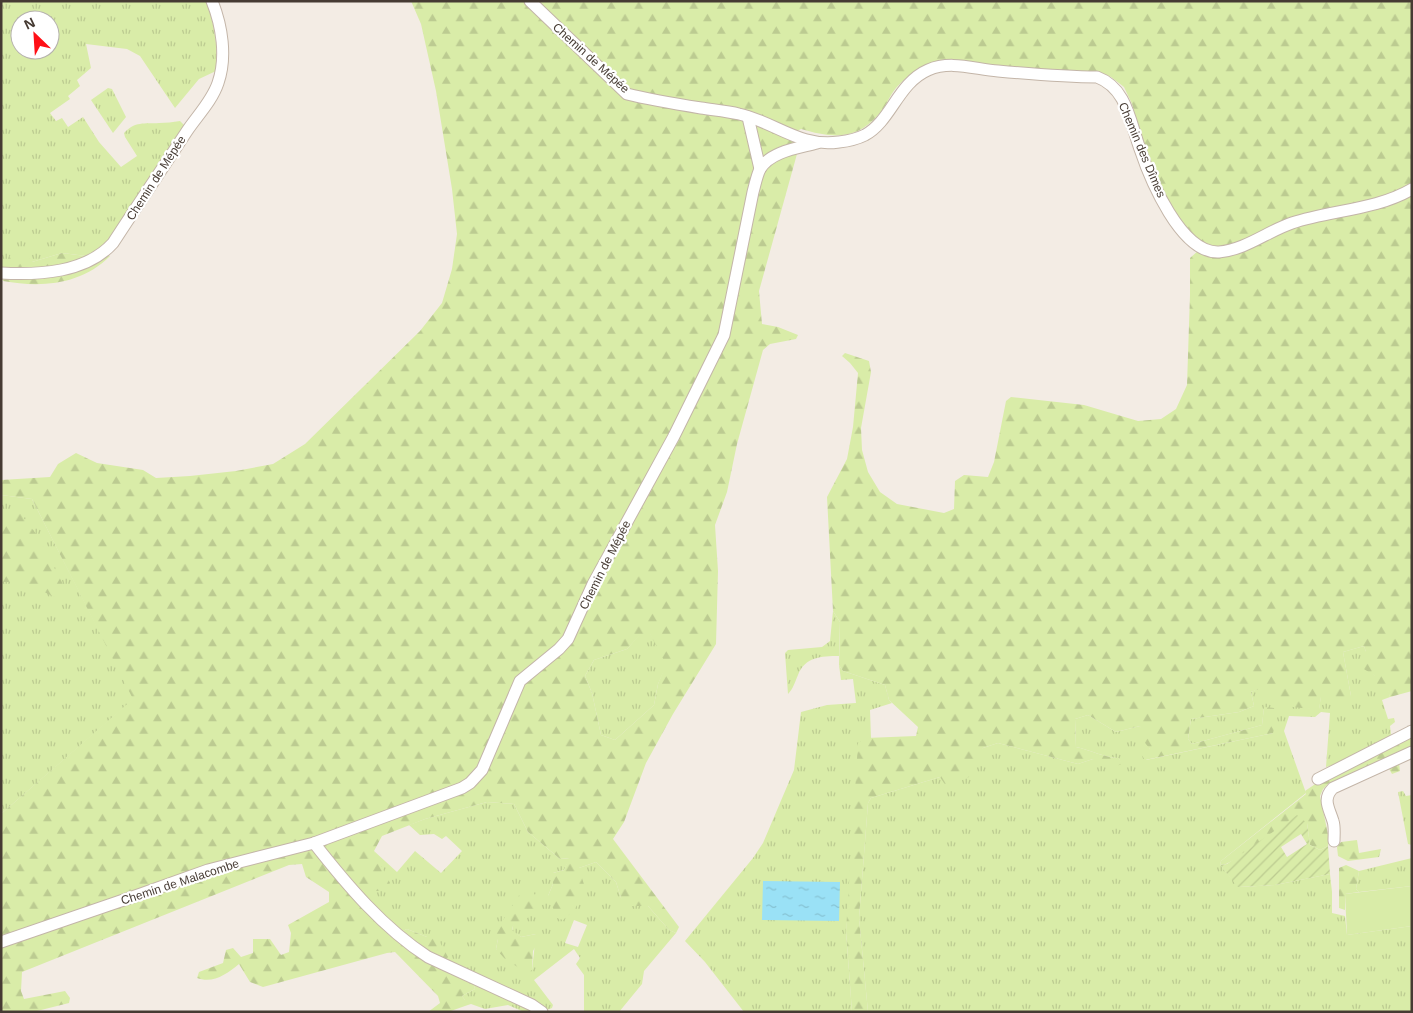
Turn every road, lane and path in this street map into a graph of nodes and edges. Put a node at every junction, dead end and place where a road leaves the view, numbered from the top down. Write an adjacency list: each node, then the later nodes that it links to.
1 (212, 1): 7 (street, Chemin de Mépée)
2 (530, 1): 3 (street, Chemin de Mépée)
3 (748, 117): 4 (street, Chemin de Mépée); 5 (street, Chemin de Mépée)
4 (817, 143): 5 (street); 6 (street, Chemin des Dîmes)
5 (760, 169): 12 (street, Chemin de Mépée)
6 (1412, 189)
7 (1, 273)
8 (1412, 731): 10 (street)
9 (1412, 752): 11 (street)
10 (1318, 779)
11 (1334, 841)
12 (314, 843): 13 (street, Chemin de Malacombe); 14 (street)
13 (1, 942)
14 (542, 1012)

